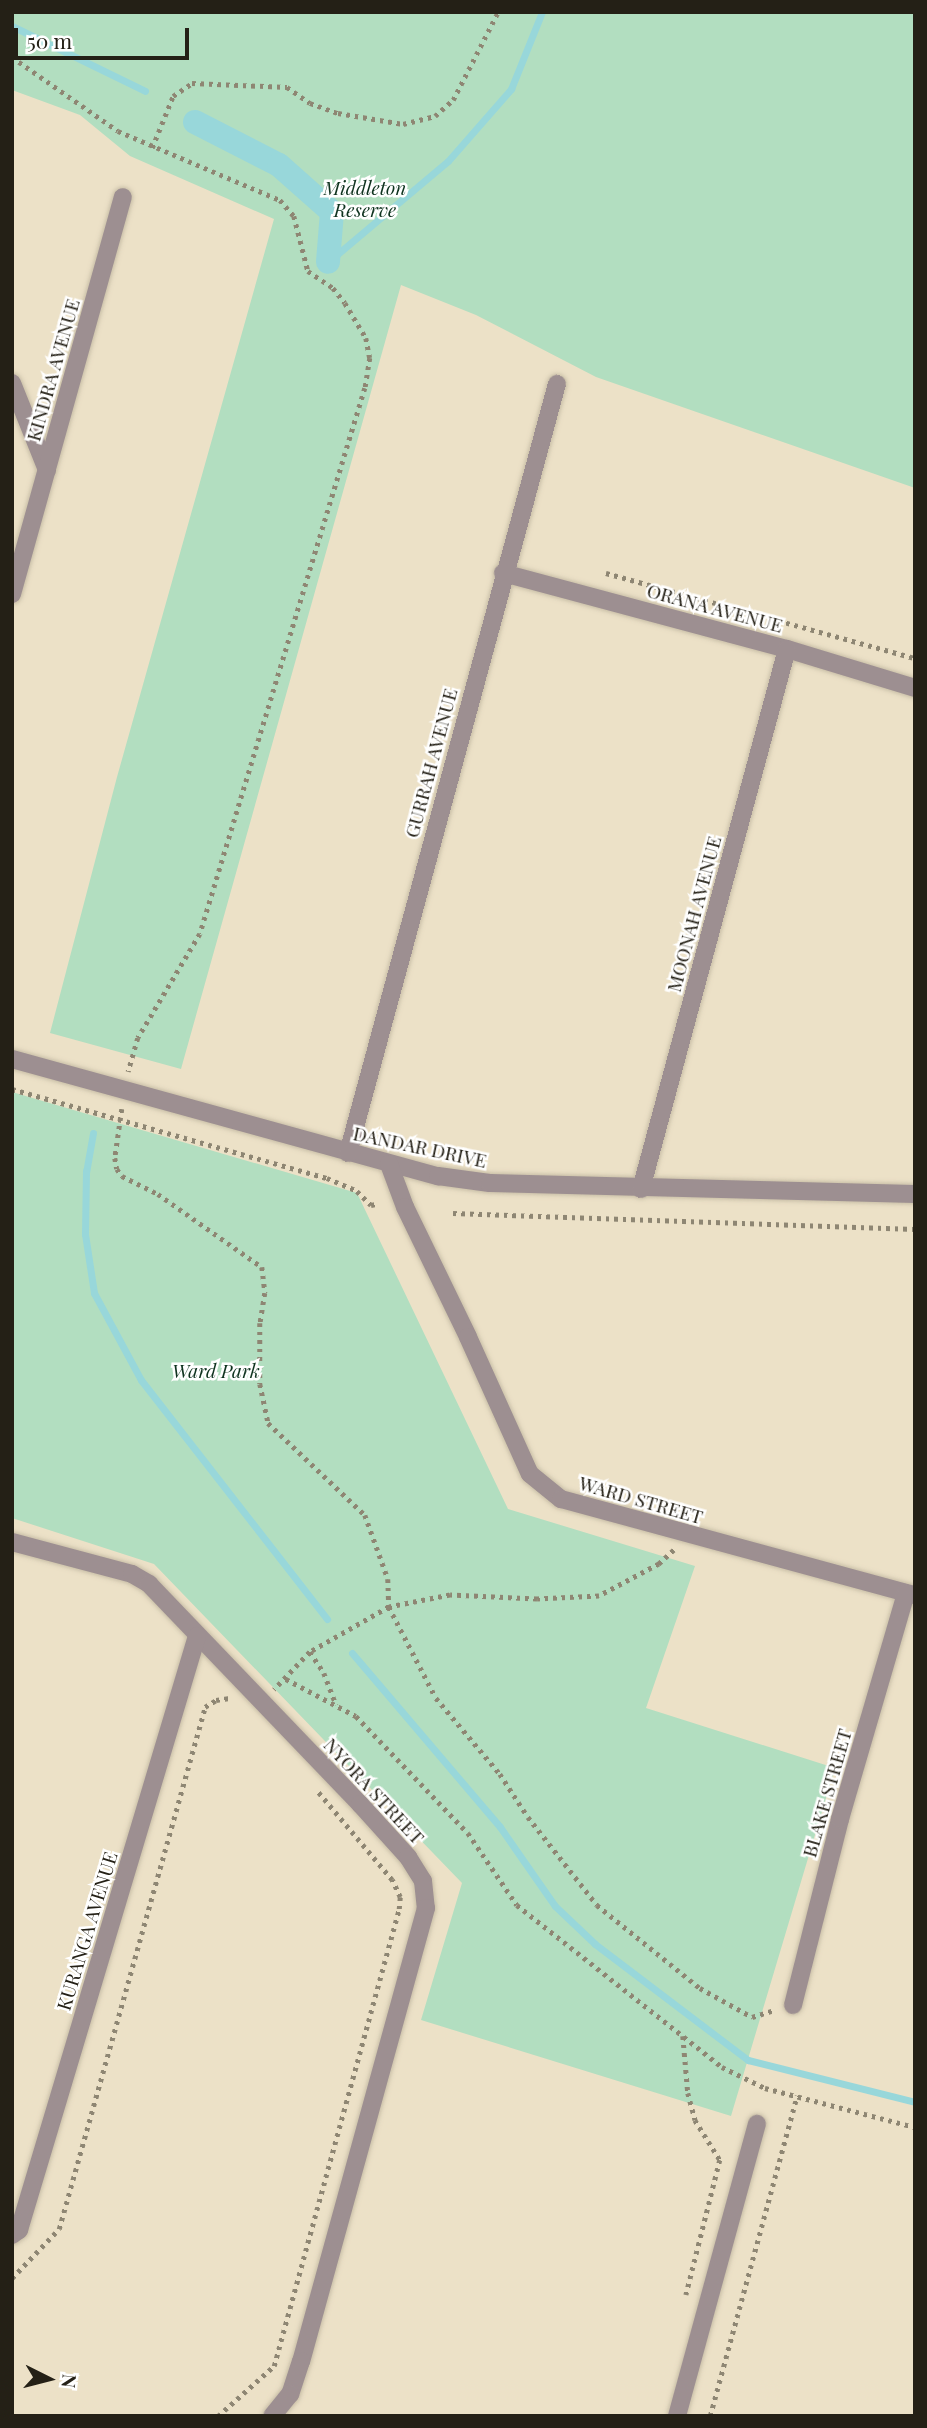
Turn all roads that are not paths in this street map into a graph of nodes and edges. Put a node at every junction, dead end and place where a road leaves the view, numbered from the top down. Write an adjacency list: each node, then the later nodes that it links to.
1 (122, 197): 4 (street, KINDRA AVENUE)
2 (12, 383): 4 (street)
3 (557, 384): 5 (street, GURRAH AVENUE)
4 (47, 470): 6 (street, KINDRA AVENUE)
5 (503, 573): 7 (street, ORANA AVENUE); 10 (street, GURRAH AVENUE)
6 (12, 594)
7 (787, 649): 8 (street, ORANA AVENUE); 12 (street, MOONAH AVENUE)
8 (915, 688)
9 (12, 1059): 10 (street, DANDAR DRIVE)
10 (348, 1153): 11 (street, DANDAR DRIVE)
11 (389, 1164): 12 (street, DANDAR DRIVE); 15 (street, WARD STREET)
12 (641, 1189): 13 (street, DANDAR DRIVE)
13 (915, 1195)
14 (12, 1542): 16 (street, NYORA STREET)
15 (911, 1594): 17 (street, BLAKE STREET)
16 (197, 1636): 19 (street, KURANGA AVENUE); 20 (street, NYORA STREET)
17 (793, 2005)
18 (757, 2124): 21 (street)
19 (12, 2235)
20 (272, 2416)
21 (677, 2416)

